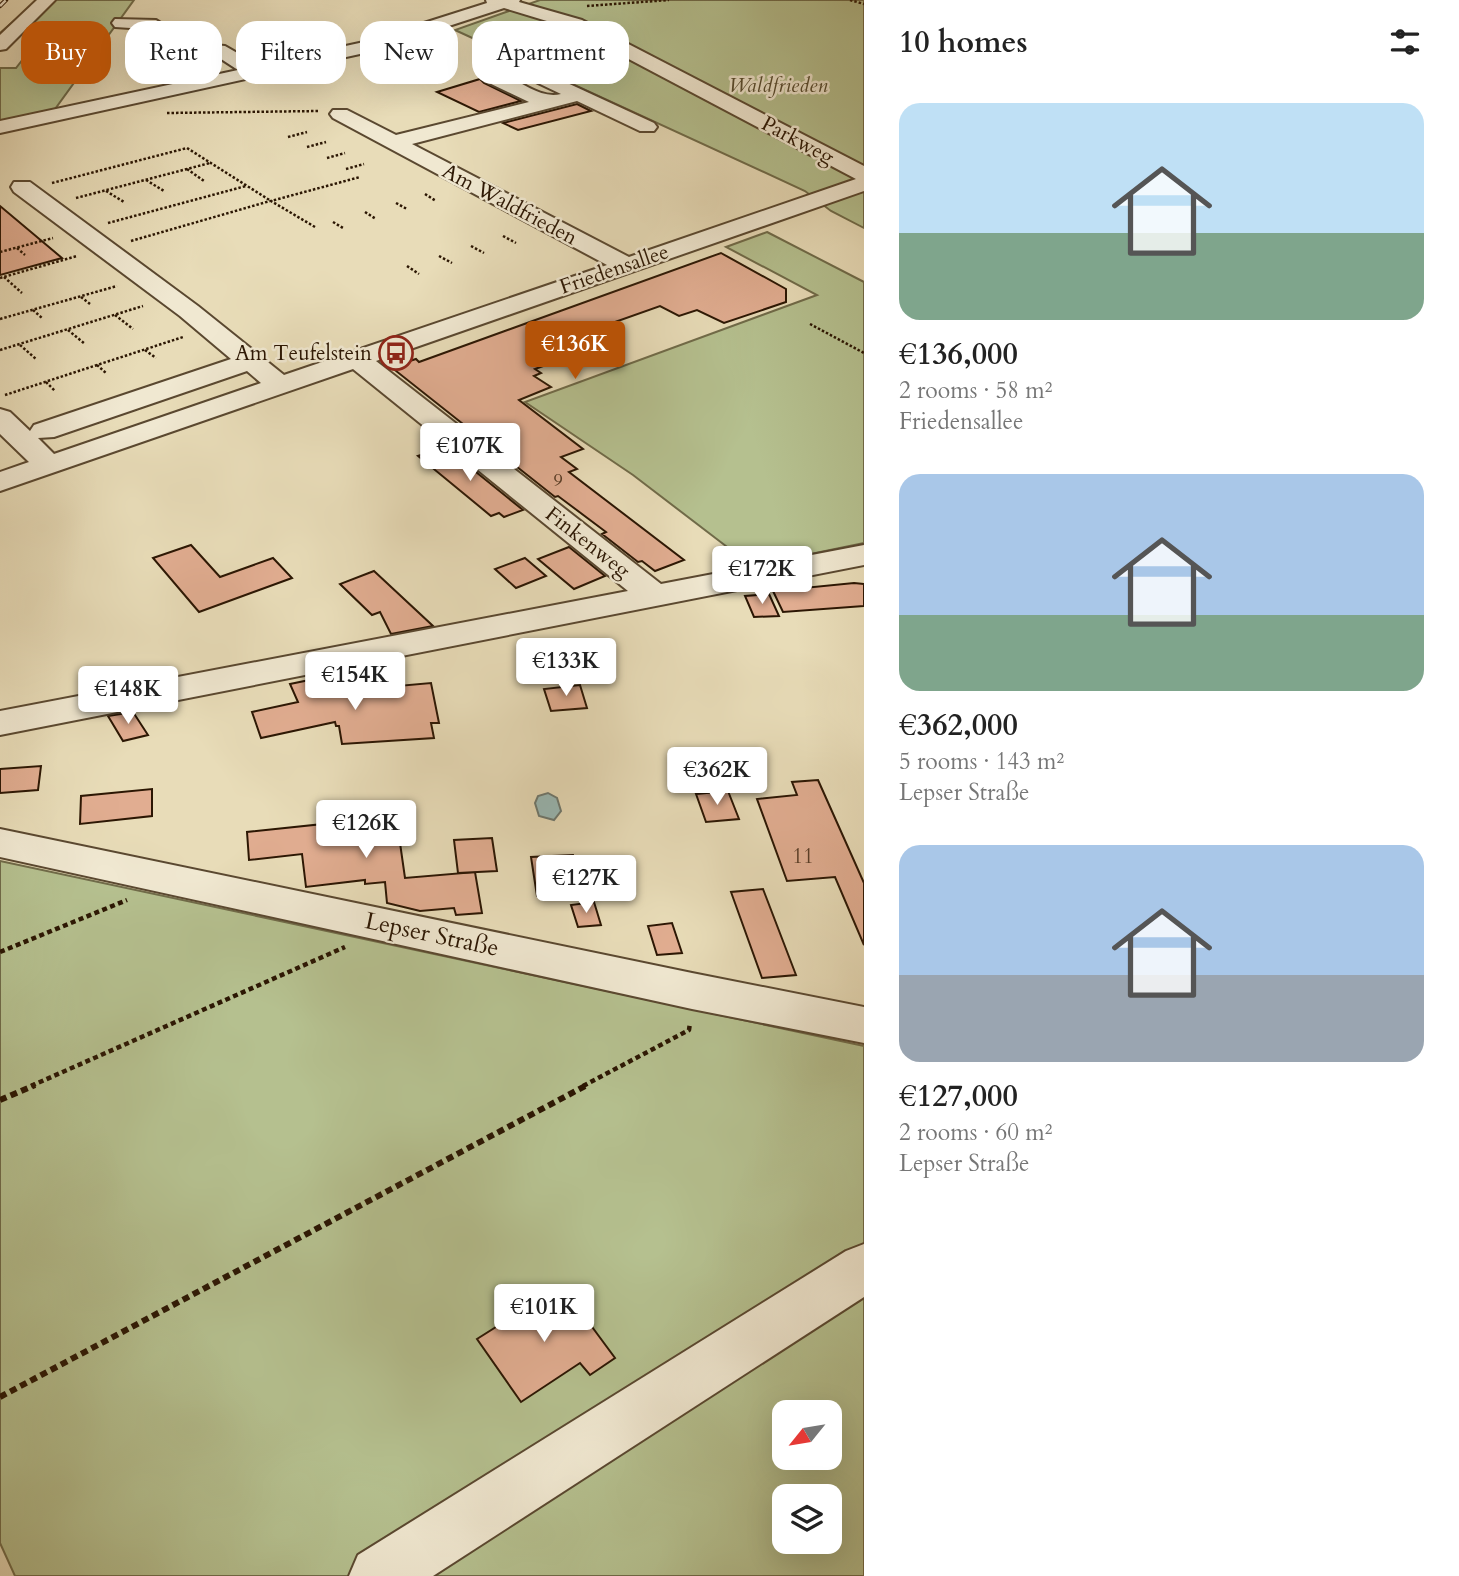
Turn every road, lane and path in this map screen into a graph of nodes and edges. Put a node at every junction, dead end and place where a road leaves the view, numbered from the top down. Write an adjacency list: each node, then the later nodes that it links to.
1 (47, 0): 8 (street)
2 (669, 0): 6 (path)
3 (850, 0): 5 (path)
4 (503, 1): 9 (street); 26 (street, Parkweg)
5 (864, 4)
6 (587, 6)
7 (121, 23): 10 (street)
8 (0, 45)
9 (346, 52)
10 (236, 60)
11 (236, 76): 20 (street)
12 (507, 84): 16 (street)
13 (556, 84): 14 (street)
14 (579, 95): 16 (street, Am Waldfrieden); 21 (street)
15 (494, 100): 17 (street)
16 (547, 103): 17 (street, Am Waldfrieden)
17 (515, 111): 25 (street, Am Waldfrieden)
18 (162, 113): 19 (path)
19 (334, 113): 25 (street, Am Waldfrieden)
20 (0, 127)
21 (647, 127)
22 (307, 132): 23 (path)
23 (288, 136)
24 (326, 142): 27 (path)
25 (395, 142): 73 (street, Am Waldfrieden)
26 (809, 146): 34 (street, Parkweg); 48 (street)
27 (307, 147)
28 (345, 153): 29 (path)
29 (327, 158)
30 (211, 162): 32 (path); 39 (path); 40 (path)
31 (364, 164): 33 (path)
32 (186, 169): 36 (path); 37 (path)
33 (346, 169)
34 (864, 175)
35 (360, 177): 46 (path)
36 (145, 180): 41 (path); 42 (path)
37 (204, 181)
38 (864, 184): 48 (street, Parkweg)
39 (246, 186): 43 (path); 46 (path)
40 (18, 190): 52 (street)
41 (106, 190): 49 (path); 52 (path)
42 (164, 191)
43 (217, 194): 45 (path); 51 (path)
44 (425, 194): 47 (path)
45 (224, 200)
46 (271, 201): 60 (path); 67 (path)
47 (436, 201)
48 (843, 201): 73 (street, Friedensallee)
49 (124, 202)
50 (396, 203): 53 (path)
51 (176, 205): 54 (path); 56 (path)
52 (47, 206): 62 (street)
53 (407, 209)
54 (184, 211)
55 (365, 212): 57 (path)
56 (135, 216): 58 (path); 62 (path)
57 (376, 219)
58 (141, 222)
59 (333, 222): 61 (path)
60 (315, 227)
61 (343, 228)
62 (68, 234): 66 (path); 67 (street); 76 (path)
63 (503, 236): 64 (path)
64 (516, 243)
65 (471, 246): 69 (path)
66 (16, 248): 68 (path); 70 (path)
67 (104, 249): 77 (street)
68 (0, 252)
69 (484, 253)
70 (24, 255)
71 (439, 256): 72 (path)
72 (452, 263)
73 (626, 265): 96 (street, Friedensallee)
74 (407, 266): 75 (path)
75 (419, 274)
76 (2, 277): 79 (path)
77 (143, 278): 78 (path); 87 (street)
78 (119, 285): 80 (path); 83 (path)
79 (22, 293)
80 (80, 296): 81 (path); 82 (path)
81 (90, 304)
82 (33, 310): 84 (path); 85 (path)
83 (114, 314): 88 (path); 89 (path)
84 (42, 318)
85 (0, 319)
86 (810, 324): 94 (path)
87 (210, 328): 92 (path); 98 (street)
88 (68, 329): 90 (path); 91 (path)
89 (133, 329)
90 (19, 344): 93 (path); 97 (path)
91 (85, 344)
92 (144, 349): 95 (path); 99 (path)
93 (0, 350)
94 (864, 353)
95 (156, 358)
96 (355, 358): 102 (street, Friedensallee); 110 (street, Finkenweg)
97 (36, 359)
98 (251, 360): 102 (street); 106 (street)
99 (97, 365): 100 (path); 101 (path)
100 (107, 374)
101 (46, 382): 103 (path); 104 (path)
102 (279, 384): 107 (street, Friedensallee)
103 (55, 391)
104 (0, 402)
105 (0, 418): 107 (street)
106 (44, 431)
107 (49, 464): 108 (street, Friedensallee)
108 (0, 482)
109 (864, 555): 110 (street)
110 (655, 596): 111 (street)
111 (0, 723)
112 (0, 843): 114 (street, Lepser Straße)
113 (131, 898): 115 (path)
114 (366, 920): 116 (street, Lepser Straße); 118 (path)
115 (0, 952)
116 (692, 991): 117 (street, Lepser Straße); 120 (path)
117 (864, 1025)
118 (0, 1100)
119 (864, 1268): 121 (street)
120 (0, 1397)
121 (379, 1576)

